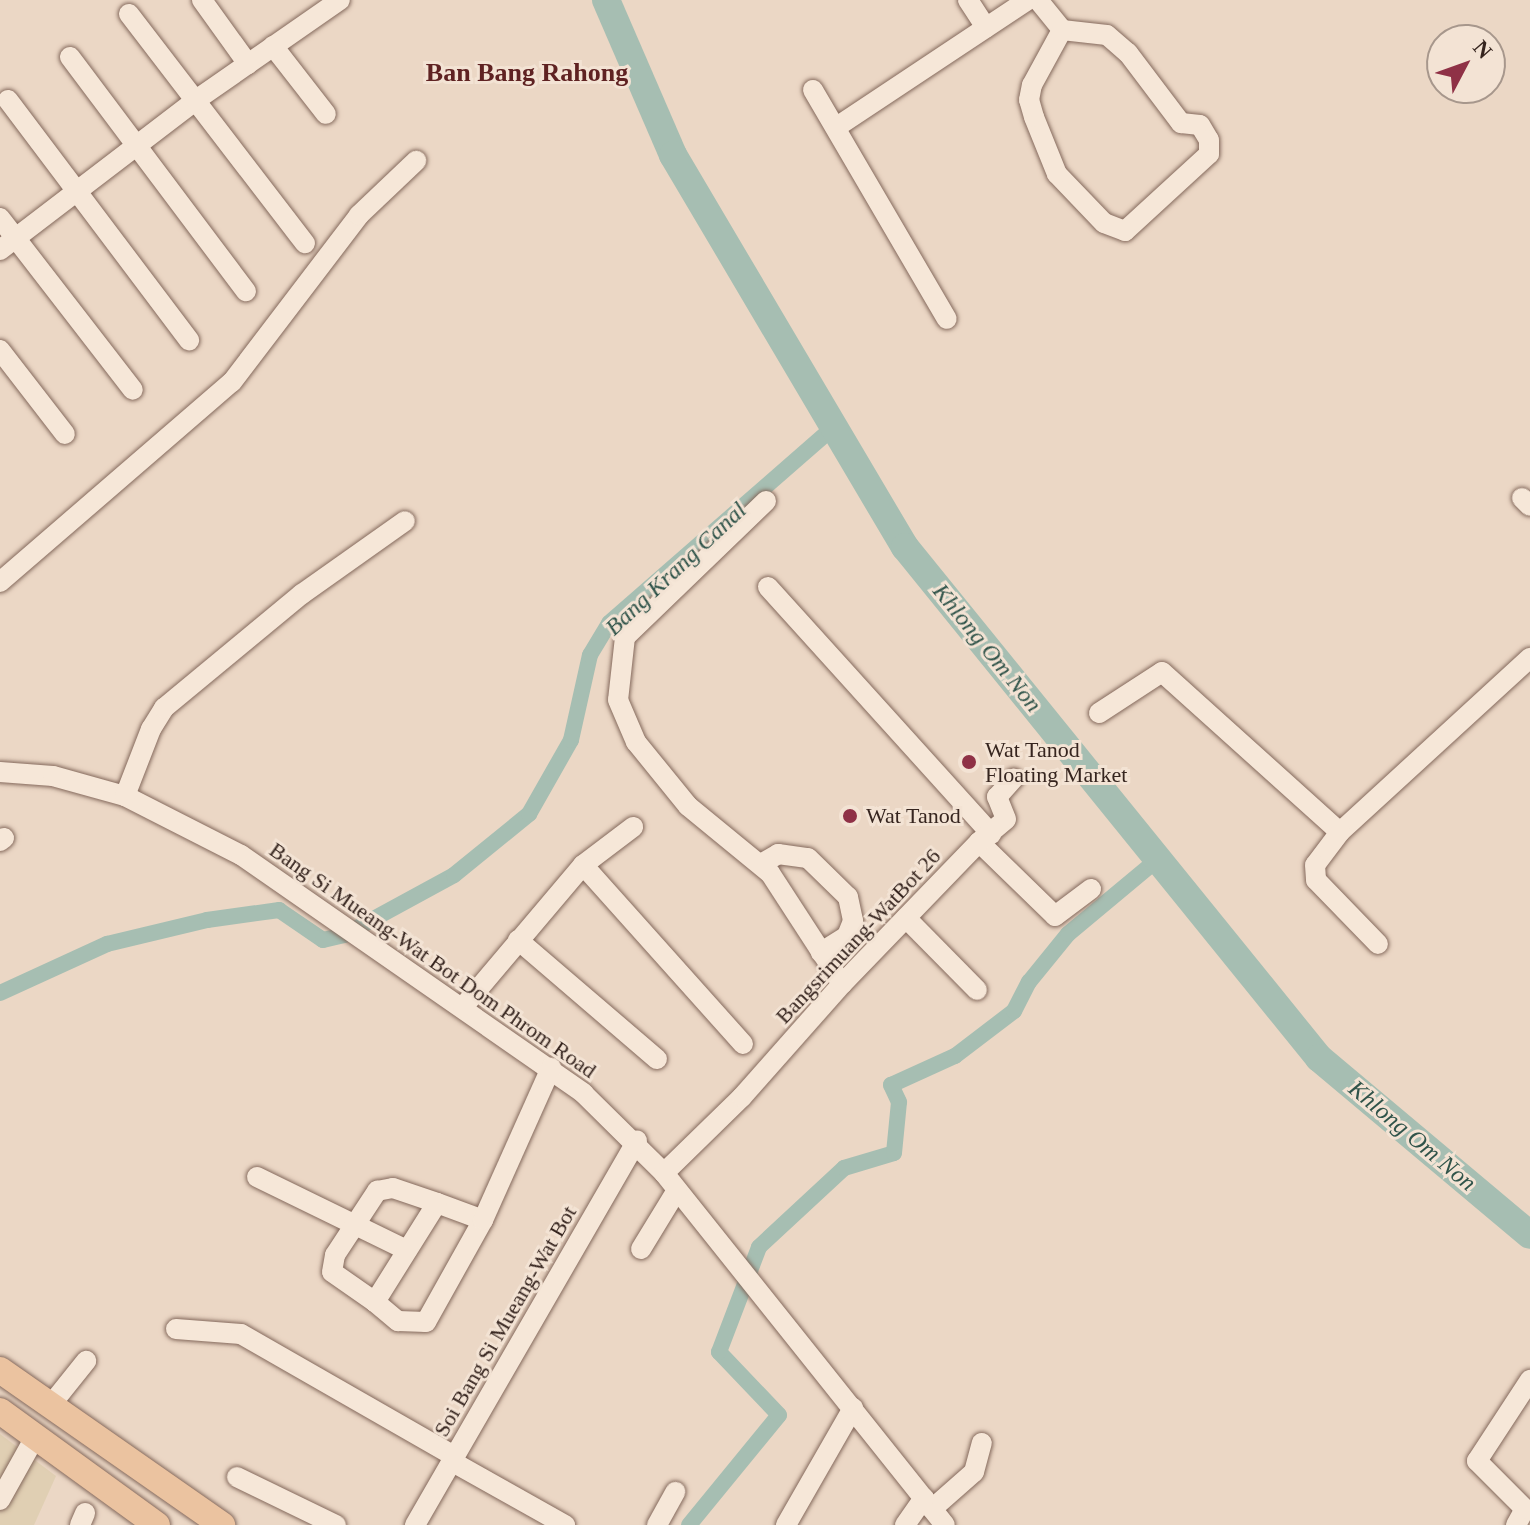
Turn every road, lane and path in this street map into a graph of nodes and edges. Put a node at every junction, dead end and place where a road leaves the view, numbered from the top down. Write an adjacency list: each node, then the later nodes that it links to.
1 (202, 0): 11 (street)
2 (968, 0): 7 (street)
3 (1028, 0): 7 (street)
4 (1038, 0): 8 (street)
5 (332, 2): 9 (street)
6 (129, 14): 14 (street)
7 (986, 28): 16 (street)
8 (1062, 30): 8 (street)
9 (273, 46): 11 (street); 15 (street)
10 (70, 57): 17 (street)
11 (248, 64): 14 (street)
12 (813, 90): 16 (street)
13 (8, 100): 19 (street)
14 (196, 100): 17 (street); 21 (street)
15 (326, 114)
16 (838, 126): 24 (street)
17 (136, 146): 19 (street); 23 (street)
18 (416, 161): 31 (street)
19 (77, 191): 22 (street); 25 (street)
20 (0, 218): 22 (street)
21 (305, 243)
22 (8, 244): 27 (street)
23 (246, 291)
24 (947, 319)
25 (189, 340)
26 (0, 350): 28 (street)
27 (133, 390)
28 (65, 434)
29 (766, 501): 41 (street)
30 (405, 521): 37 (street)
31 (0, 582)
32 (768, 587): 40 (street)
33 (1530, 658): 39 (street)
34 (1099, 713): 39 (street)
35 (0, 772): 37 (street, Bang Si Mueang-Wat Bot Dom Phrom Road)
36 (1014, 778): 40 (street)
37 (125, 796): 50 (street, Bang Si Mueang-Wat Bot Dom Phrom Road)
38 (633, 827): 42 (street)
39 (1340, 832): 46 (street)
40 (985, 838): 43 (street); 44 (street, Bangsrimuang-WatBot 26)
41 (761, 864): 47 (street); 47 (street)
42 (583, 865): 45 (street); 51 (street)
43 (1091, 889)
44 (906, 918): 48 (street, Bangsrimuang-WatBot 26); 49 (street)
45 (518, 940): 50 (street); 52 (street)
46 (1378, 944)
47 (821, 952): 48 (street)
48 (842, 984): 55 (street, Bangsrimuang-WatBot 26)
49 (977, 990)
50 (463, 1007): 53 (street, Bang Si Mueang-Wat Bot Dom Phrom Road)
51 (743, 1044)
52 (657, 1059)
53 (551, 1068): 54 (street, Bang Si Mueang-Wat Bot Dom Phrom Road); 59 (street)
54 (637, 1141): 55 (street, Bang Si Mueang-Wat Bot Dom Phrom Road); 73 (street, Soi Bang Si Mueang-Wat Bot)
55 (664, 1173): 57 (street, Bang Si Mueang-Wat Bot Dom Phrom Road)
56 (257, 1177): 60 (street)
57 (677, 1190): 61 (street); 69 (street, Bang Si Mueang-Wat Bot Dom Phrom Road)
58 (437, 1203): 59 (street); 60 (street); 62 (street)
59 (483, 1220): 63 (street)
60 (352, 1228): 62 (street); 63 (street)
61 (641, 1249)
62 (407, 1250): 63 (street)
63 (375, 1302)
64 (176, 1329): 73 (street)
65 (86, 1361): 68 (street)
66 (0, 1370): 68 (main road)
67 (1530, 1380): 78 (street)
68 (50, 1406): 80 (main road)
69 (853, 1408): 77 (street, Bang Si Mueang-Wat Bot Dom Phrom Road); 85 (street)
70 (0, 1411): 71 (main road)
71 (35, 1437): 76 (street); 79 (main road)
72 (982, 1443): 77 (street)
73 (453, 1458): 82 (street, Soi Bang Si Mueang-Wat Bot); 83 (street)
74 (237, 1477): 81 (street)
75 (675, 1492): 84 (street)
76 (0, 1500)
77 (934, 1510): 86 (street)
78 (1524, 1512)
79 (157, 1525)
80 (222, 1525)
81 (336, 1525)
82 (415, 1525)
83 (565, 1525)
84 (657, 1525)
85 (786, 1525)
86 (905, 1525)

